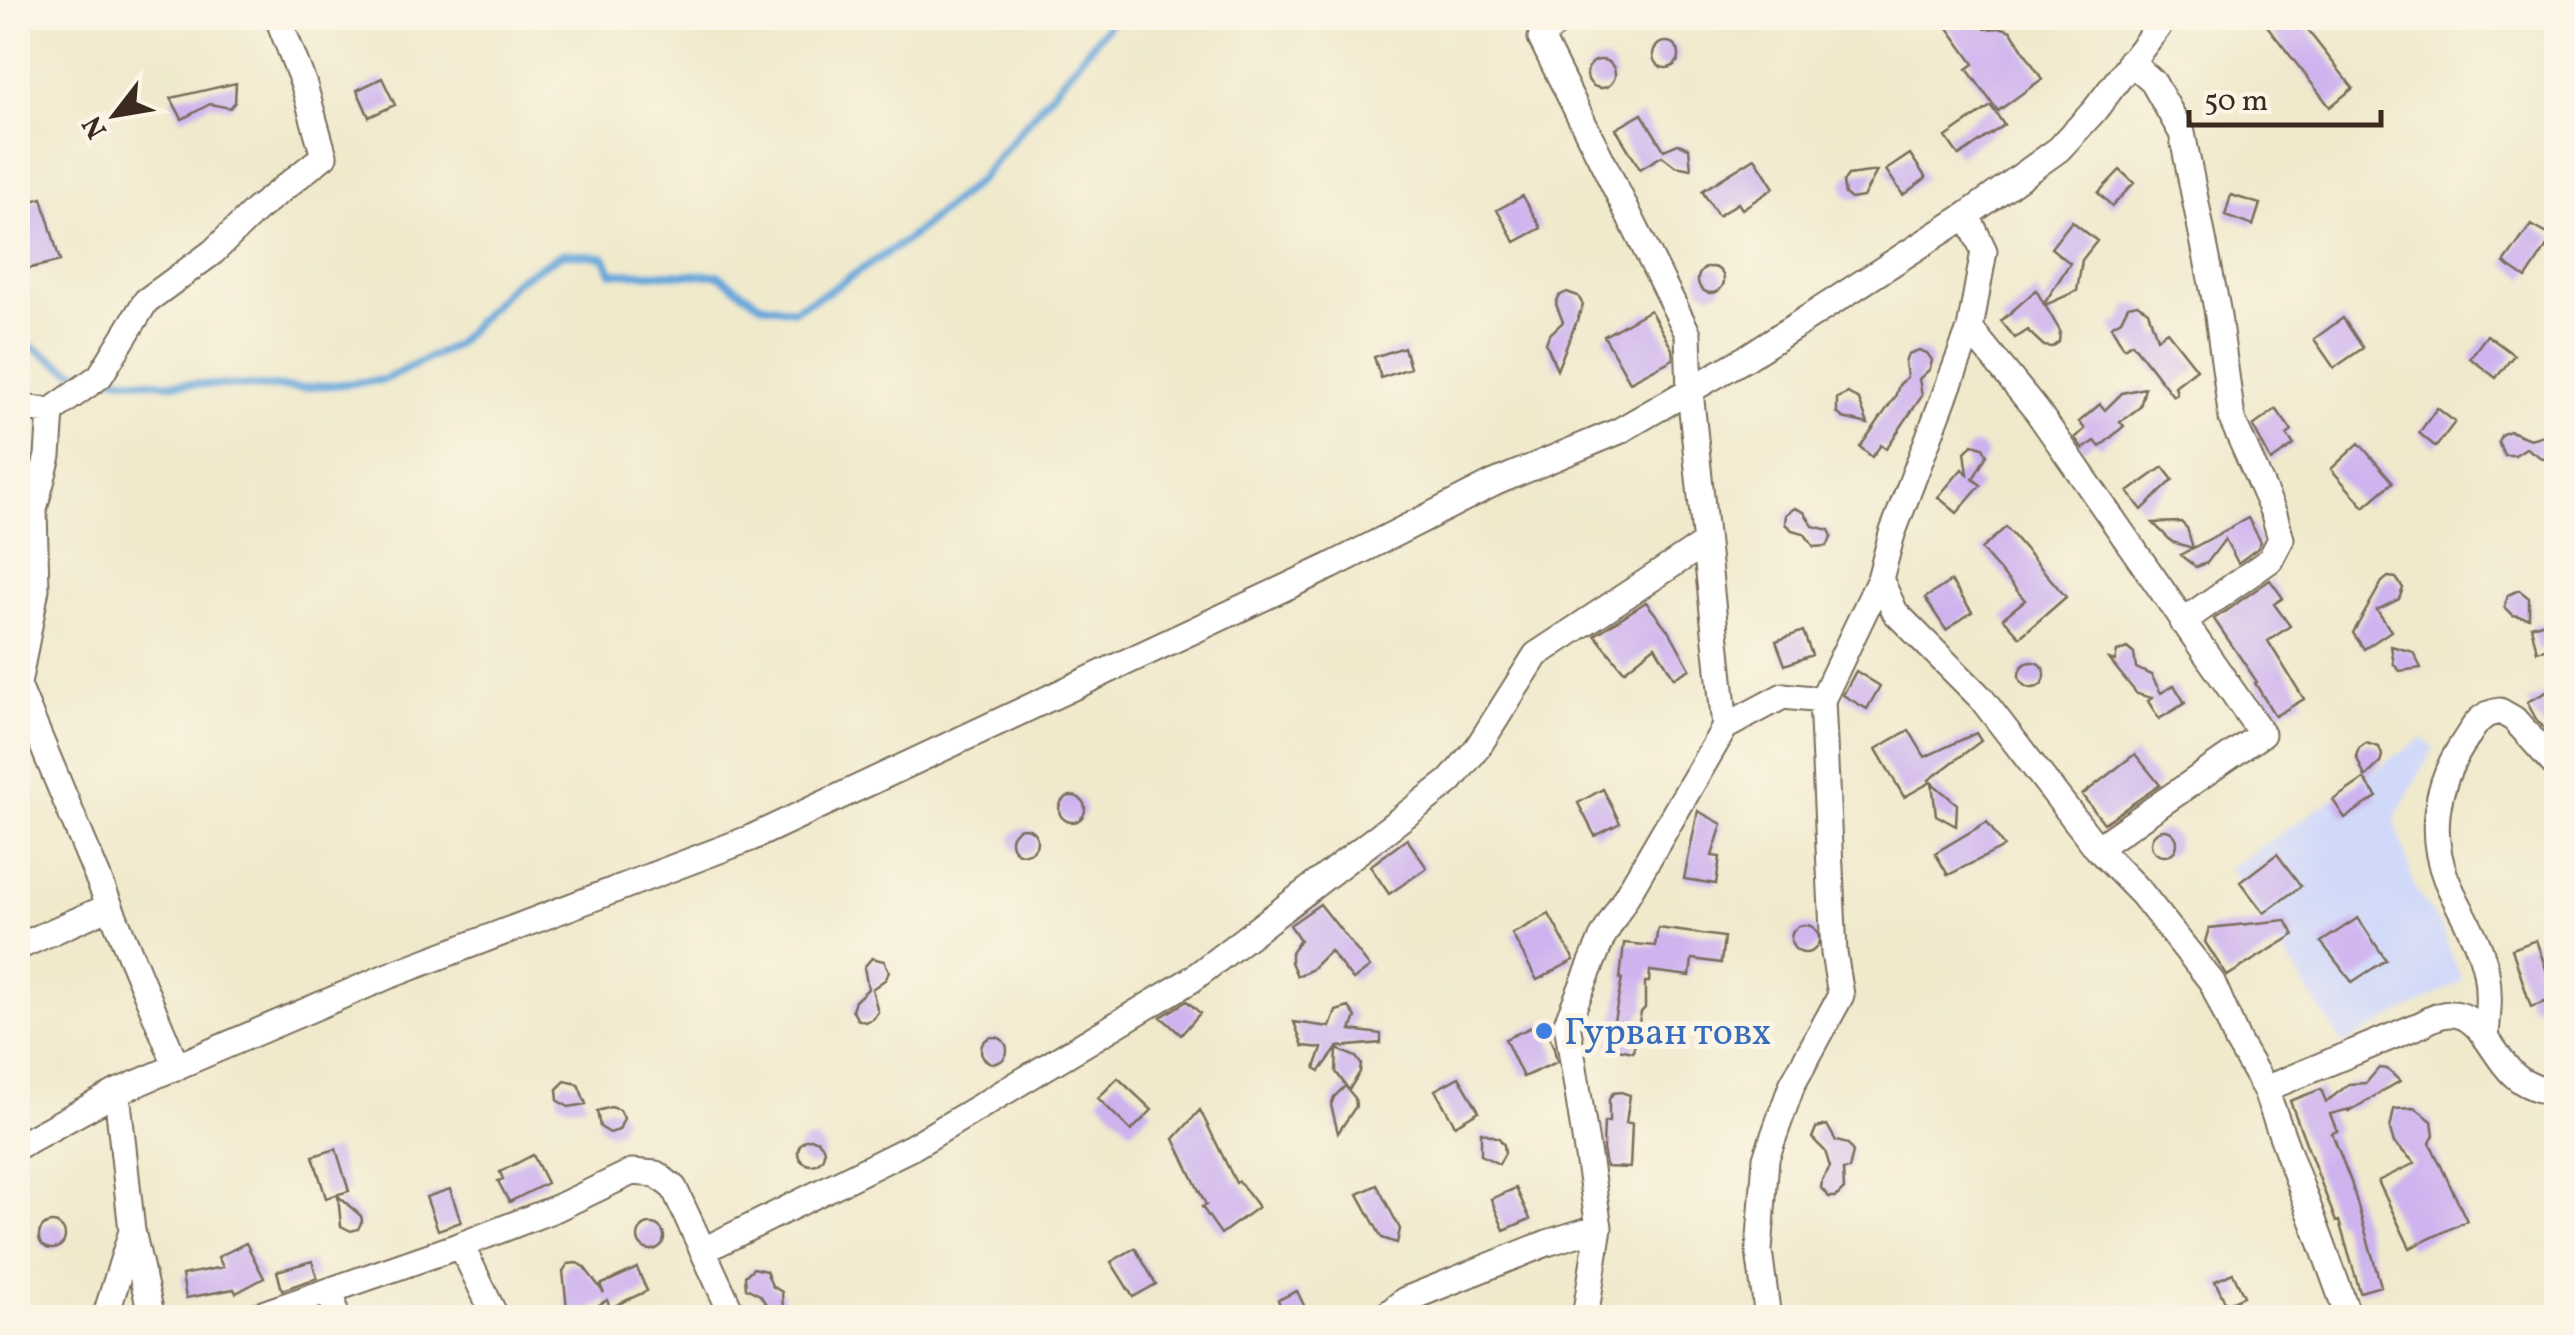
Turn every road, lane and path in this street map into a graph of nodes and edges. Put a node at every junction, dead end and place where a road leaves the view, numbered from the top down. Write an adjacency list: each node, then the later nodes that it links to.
1 (278, 18): 9 (street)
2 (1562, 18): 7 (street)
3 (2165, 18): 4 (street)
4 (2130, 61): 5 (street); 12 (street)
5 (1967, 215): 6 (street); 7 (street)
6 (1970, 329): 11 (street); 12 (street)
7 (1690, 392): 10 (street); 21 (street)
8 (18, 408): 9 (street)
9 (51, 412): 13 (street)
10 (1704, 542): 15 (street); 29 (street)
11 (1880, 579): 14 (street); 17 (street)
12 (2182, 622): 17 (street)
13 (18, 685): 18 (street)
14 (1822, 700): 15 (street); 39 (street)
15 (1725, 727): 26 (street)
16 (2556, 766): 20 (street)
17 (2098, 848): 22 (street)
18 (110, 906): 19 (street); 21 (street)
19 (18, 947)
20 (2486, 1034): 22 (street); 24 (street)
21 (176, 1068): 23 (street)
22 (2265, 1089): 40 (street)
23 (117, 1092): 25 (street); 27 (street)
24 (2556, 1093)
25 (18, 1146)
26 (1599, 1227): 37 (street); 38 (street)
27 (132, 1231): 31 (street); 32 (street)
28 (461, 1245): 29 (street); 30 (street); 35 (street)
29 (704, 1250): 36 (street)
30 (334, 1291): 33 (street); 34 (street)
31 (105, 1318)
32 (152, 1318)
33 (251, 1318)
34 (335, 1318)
35 (496, 1318)
36 (734, 1318)
37 (1383, 1318)
38 (1585, 1318)
39 (1768, 1318)
40 (2349, 1318)

